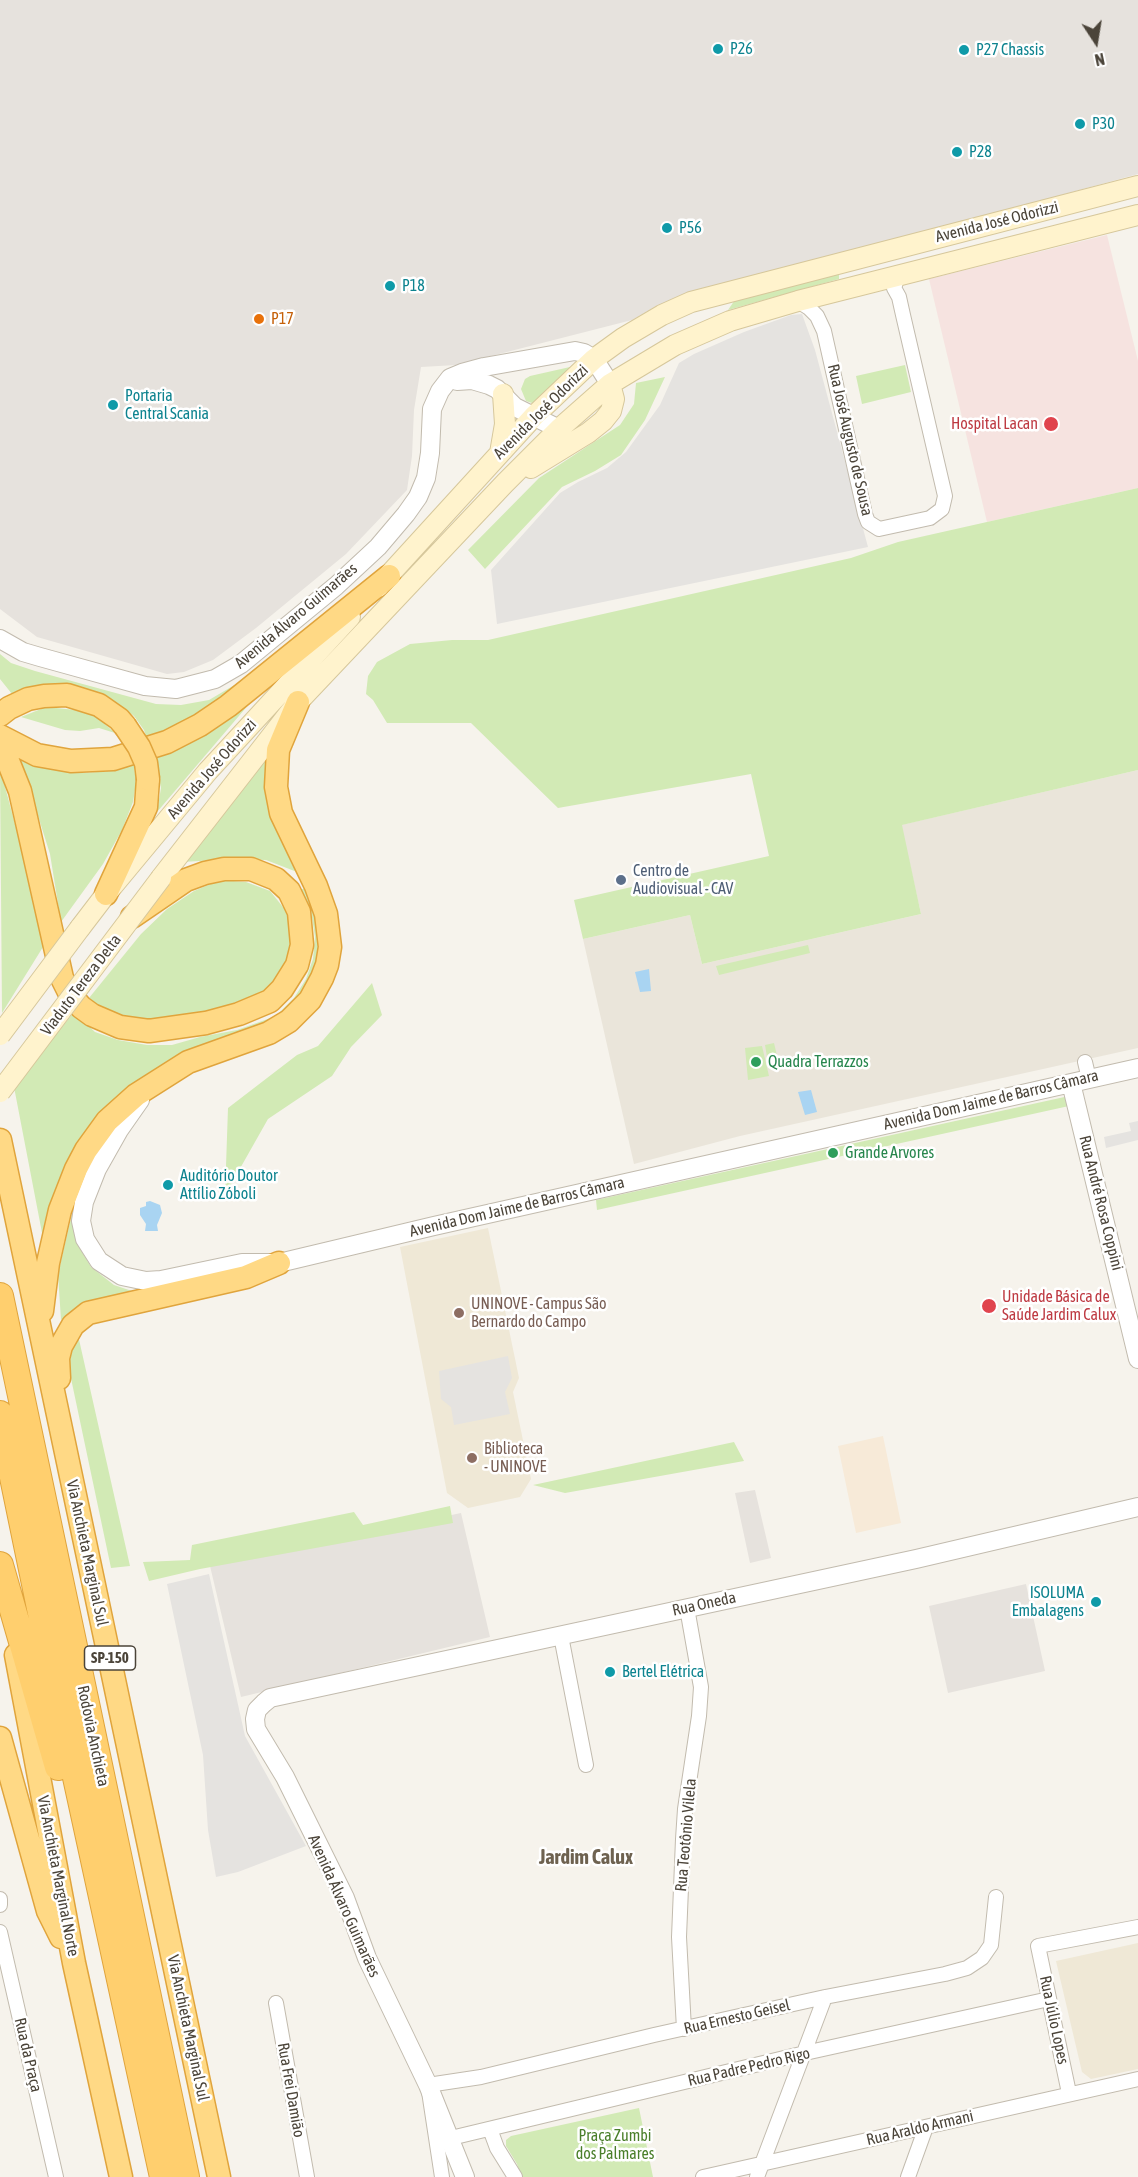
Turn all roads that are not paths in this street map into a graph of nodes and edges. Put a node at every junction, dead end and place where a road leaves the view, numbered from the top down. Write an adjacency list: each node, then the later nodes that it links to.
1 (1138, 186): 5 (main road, Avenida José Odorizzi)
2 (1138, 215): 3 (main road, Avenida José Odorizzi)
3 (898, 276): 4 (main road, Avenida José Odorizzi); 4 (street, Rua José Augusto de Sousa)
4 (798, 301): 8 (main road, Avenida José Odorizzi)
5 (594, 359): 6 (street); 8 (street); 10 (main road, Avenida José Odorizzi)
6 (529, 360): 7 (street); 9 (street)
7 (446, 382): 9 (street); 15 (street, Avenida Álvaro Guimarães)
8 (610, 384): 11 (main road, Avenida José Odorizzi); 13 (main road)
9 (502, 394): 10 (street); 12 (main road)
10 (534, 416): 11 (street); 12 (main road, Avenida José Odorizzi)
11 (560, 429): 13 (main road, Avenida José Odorizzi)
12 (500, 453): 14 (main road, Avenida José Odorizzi)
13 (505, 483): 16 (main road, Avenida José Odorizzi)
14 (388, 576): 18 (highway); 23 (main road, Avenida José Odorizzi)
15 (0, 639)
16 (298, 702): 21 (main road, Avenida José Odorizzi); 22 (highway)
17 (9, 709): 23 (highway, bridge)
18 (0, 736)
19 (0, 741): 20 (highway)
20 (266, 874): 22 (highway); 24 (highway)
21 (161, 878): 24 (main road, Viaduto Tereza Delta, bridge)
22 (313, 879): 28 (highway)
23 (106, 894): 25 (main road, bridge)
24 (132, 918): 29 (main road, Viaduto Tereza Delta, bridge)
25 (0, 1035)
26 (1138, 1068): 27 (street, Avenida Dom Jaime de Barros Câmara)
27 (1082, 1075): 31 (street, Avenida Dom Jaime de Barros Câmara); 34 (street, Rua André Rosa Coppini)
28 (154, 1082): 31 (street, Avenida Dom Jaime de Barros Câmara); 33 (highway)
29 (0, 1092)
30 (0, 1140): 33 (highway, Via Anchieta Marginal Sul / SP-150)
31 (279, 1263): 36 (highway)
32 (0, 1296): 67 (highway, Rodovia Anchieta / SP-150)
33 (40, 1330): 36 (highway, Via Anchieta Marginal Sul / SP-150)
34 (1138, 1359)
35 (0, 1414): 56 (highway, Rodovia Anchieta)
36 (63, 1436): 68 (highway, Via Anchieta Marginal Sul / SP-150)
37 (1138, 1507): 40 (street, Rua Oneda)
38 (0, 1565): 56 (highway)
39 (0, 1574): 50 (highway, Via Anchieta Marginal Norte)
40 (687, 1608): 41 (street, Rua Oneda); 54 (street, Rua Teotônio Vilela)
41 (561, 1636): 42 (street, Rua Oneda); 44 (street)
42 (270, 1698): 58 (street, Avenida Álvaro Guimarães)
43 (0, 1738): 50 (highway)
44 (586, 1766)
45 (996, 1897): 51 (street, Rua Ernesto Geisel)
46 (0, 1899): 47 (street)
47 (0, 1905)
48 (1138, 1927): 52 (street, Rua Júlio Lopes)
49 (0, 1932): 64 (street, Rua da Praça)
50 (74, 1963): 65 (highway, Via Anchieta Marginal Norte)
51 (825, 1997): 54 (street, Rua Ernesto Geisel); 55 (street)
52 (1049, 1999): 55 (street, Rua Padre Pedro Rigo); 59 (street, Rua Júlio Lopes)
53 (276, 2003): 69 (street, Rua Frei Damião)
54 (684, 2029): 58 (street, Rua Ernesto Geisel)
55 (805, 2053): 61 (street, Rua Padre Pedro Rigo); 63 (street)
56 (137, 2057): 66 (highway, Rodovia Anchieta)
57 (1138, 2079): 59 (street, Rua Araldo Armani)
58 (428, 2085): 62 (street, Avenida Álvaro Guimarães); 70 (street, Avenida Álvaro Guimarães)
59 (1069, 2093): 60 (street, Rua Araldo Armani)
60 (926, 2127): 63 (street, Rua Araldo Armani); 75 (street)
61 (490, 2129): 62 (street, Rua Padre Pedro Rigo); 72 (street)
62 (451, 2139): 71 (street, Avenida Álvaro Guimarães)
63 (762, 2164): 73 (street, Rua Araldo Armani); 74 (street)
64 (56, 2177)
65 (121, 2177)
66 (163, 2177)
67 (186, 2177)
68 (219, 2177)
69 (307, 2177)
70 (442, 2177)
71 (465, 2177)
72 (515, 2177)
73 (703, 2177)
74 (756, 2177)
75 (908, 2177)

